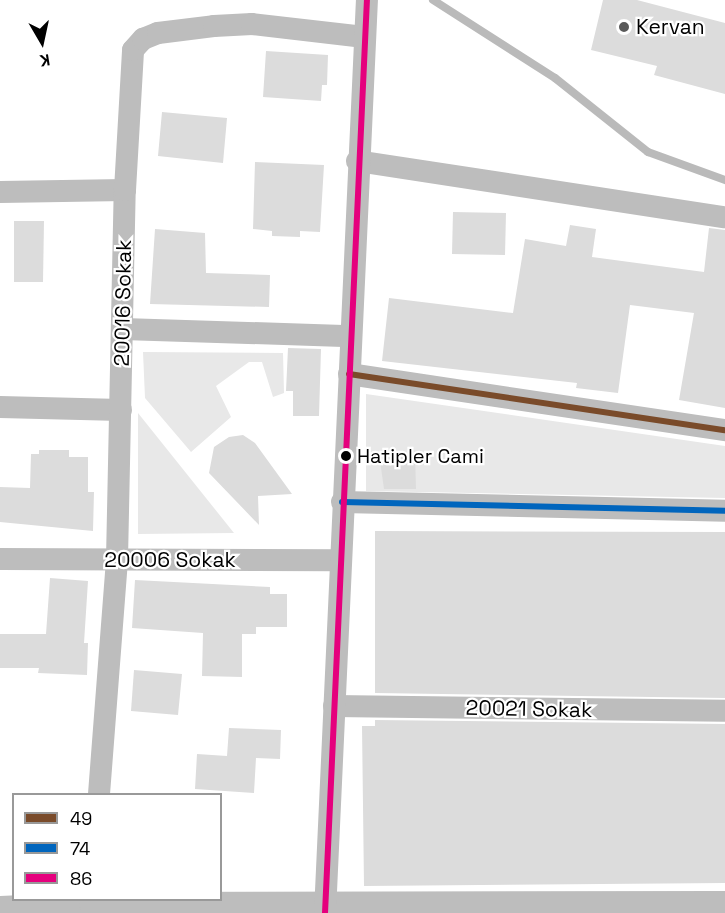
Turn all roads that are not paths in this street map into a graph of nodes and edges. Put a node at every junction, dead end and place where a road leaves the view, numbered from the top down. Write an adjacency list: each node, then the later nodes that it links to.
1 (367, 0): 2 (street)
2 (364, 37): 3 (street); 4 (street, 20016 Sokak)
3 (357, 161): 6 (street); 8 (street)
4 (125, 190): 5 (street); 7 (street, 20016 Sokak)
5 (0, 192)
6 (725, 217)
7 (123, 329): 8 (street); 11 (street, 20016 Sokak)
8 (351, 336): 9 (street)
9 (349, 374): 12 (street); 13 (street)
10 (0, 407): 11 (street)
11 (121, 410): 16 (street, 20016 Sokak)
12 (725, 430)
13 (342, 502): 14 (street); 17 (street)
14 (725, 511)
15 (0, 559): 16 (street, 20006 Sokak)
16 (117, 560): 17 (street, 20006 Sokak); 20 (street, 20016 Sokak)
17 (340, 560): 18 (street)
18 (334, 706): 19 (street, 20021 Sokak); 24 (street)
19 (725, 711)
20 (99, 793)
21 (91, 902): 23 (street); 24 (street)
22 (725, 902): 24 (street)
23 (0, 908)
24 (326, 910)

